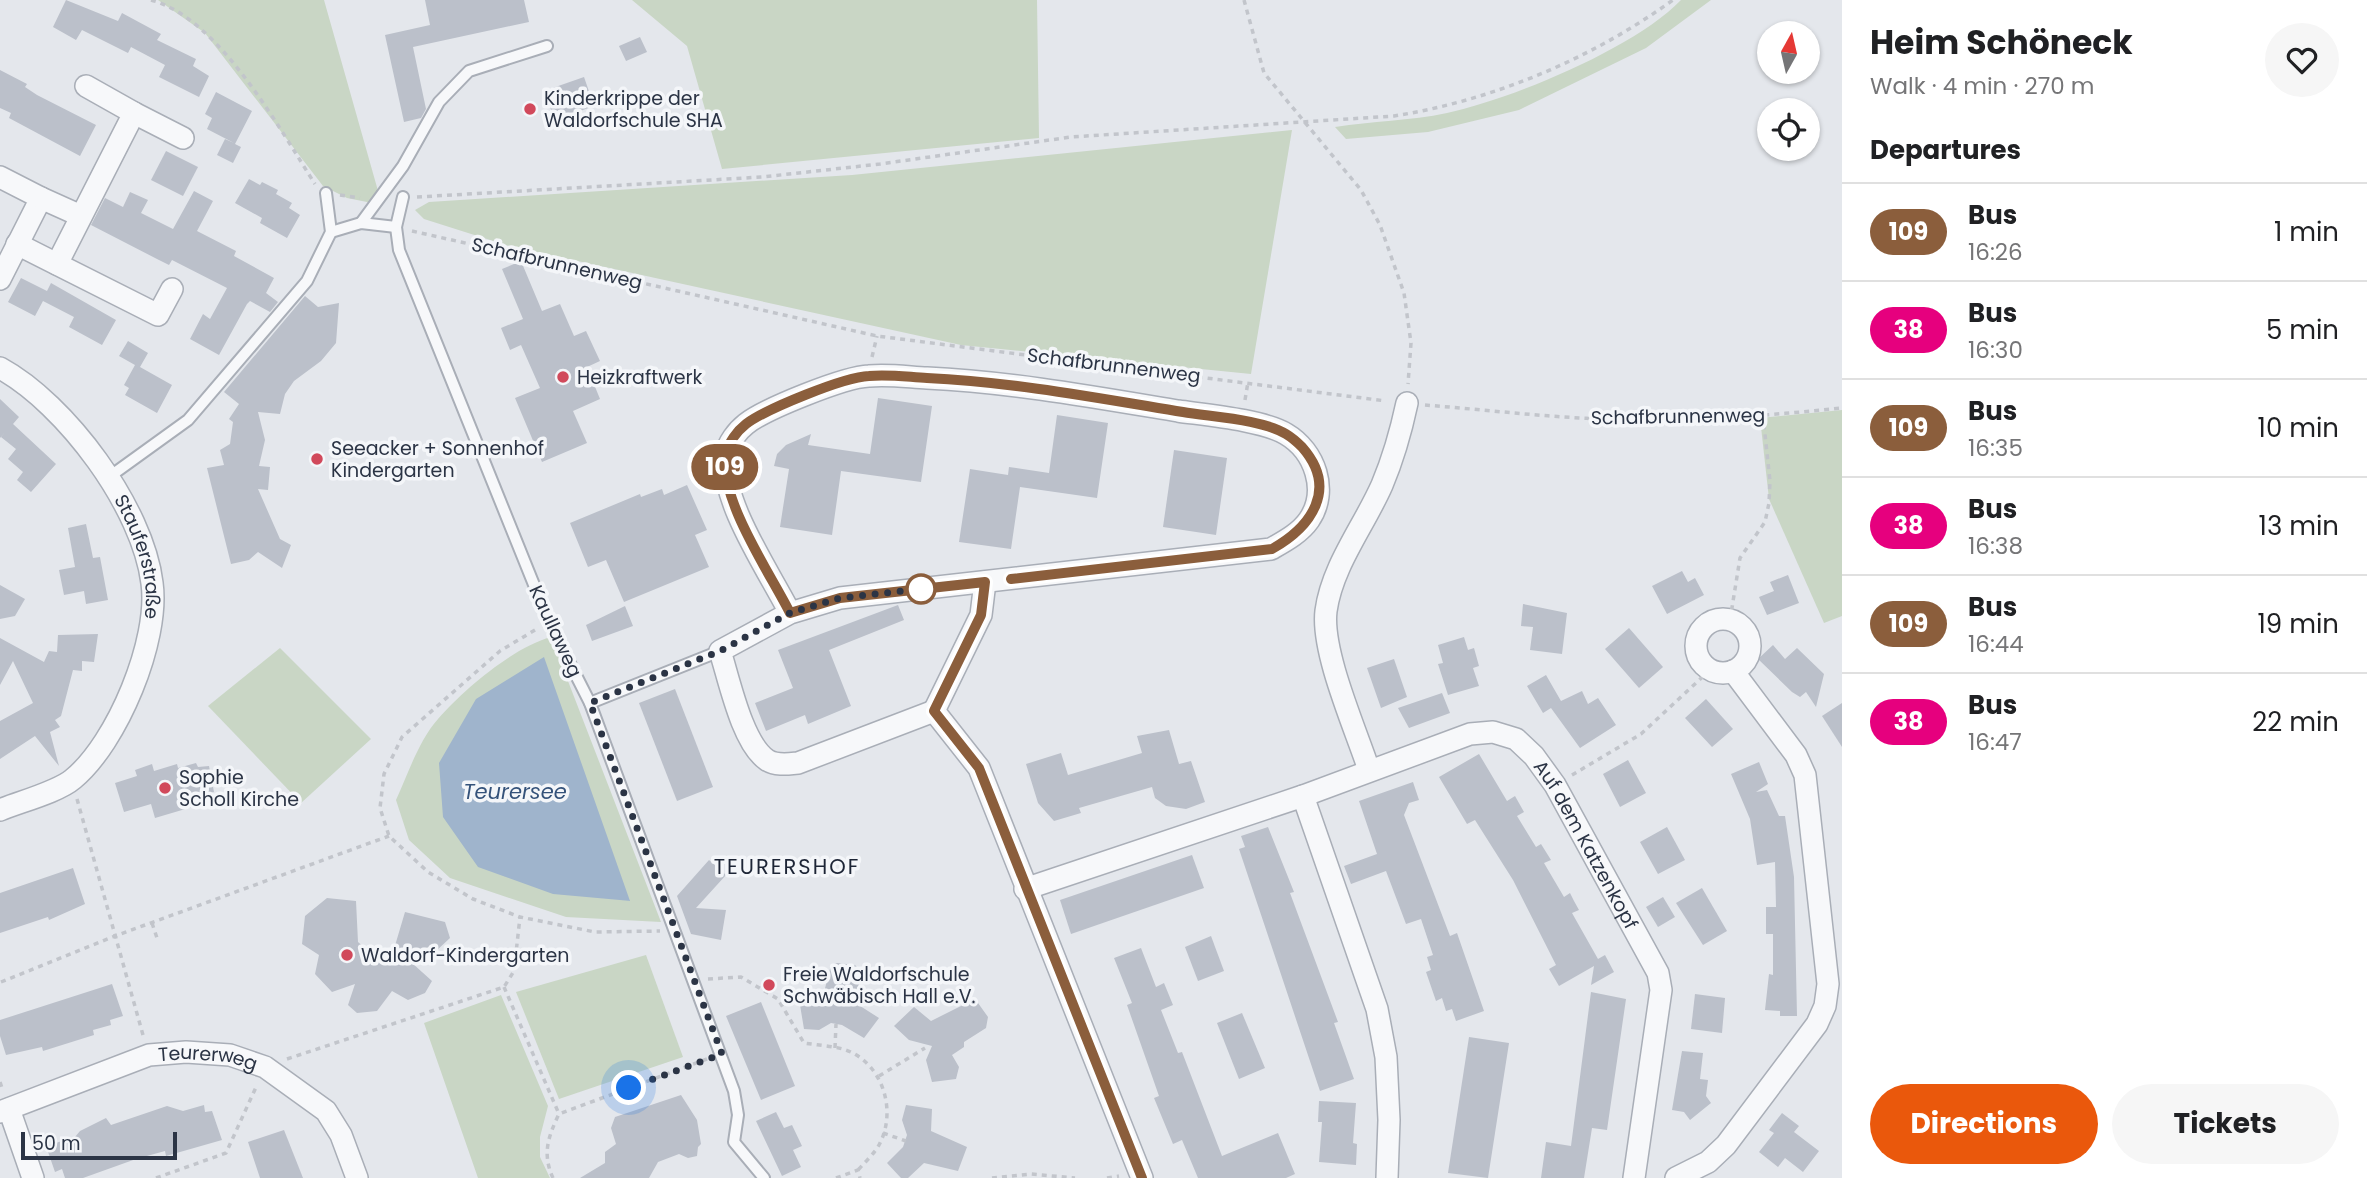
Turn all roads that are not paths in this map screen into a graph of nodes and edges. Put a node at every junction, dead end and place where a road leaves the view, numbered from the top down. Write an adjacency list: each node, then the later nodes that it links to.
1 (547, 46): 10 (lane)
2 (86, 86): 3 (street)
3 (134, 113): 4 (street); 9 (street)
4 (183, 138)
5 (0, 177): 8 (street)
6 (326, 193): 12 (lane)
7 (404, 197): 11 (lane, Kaullaweg)
8 (41, 198): 9 (street); 13 (street)
9 (81, 216): 14 (street)
10 (361, 223): 11 (lane); 12 (lane)
11 (396, 227): 24 (lane, Kaullaweg)
12 (331, 232): 19 (lane)
13 (17, 244): 14 (street); 15 (street)
14 (57, 264): 16 (street)
15 (0, 279)
16 (172, 289)
17 (0, 368): 19 (street, Stauferstraße)
18 (1407, 403): 26 (street)
19 (109, 477): 28 (street, Stauferstraße)
20 (985, 582): 21 (street); 21 (street); 25 (street)
21 (790, 613): 22 (street)
22 (720, 651): 24 (lane); 25 (street)
23 (1733, 671): 23 (street); 37 (street)
24 (590, 703): 33 (lane, Kaullaweg)
25 (934, 711): 29 (street)
26 (1369, 770): 27 (street, Auf dem Katzenkopf); 36 (street, Auf dem Katzenkopf)
27 (1303, 796): 29 (street, Auf dem Katzenkopf); 35 (street)
28 (0, 810)
29 (1025, 889): 34 (street)
30 (4, 1111): 31 (street, Teurerweg); 32 (street, Teurerweg)
31 (33, 1178)
32 (357, 1178)
33 (764, 1178)
34 (1142, 1178)
35 (1387, 1178)
36 (1634, 1178)
37 (1676, 1178)

